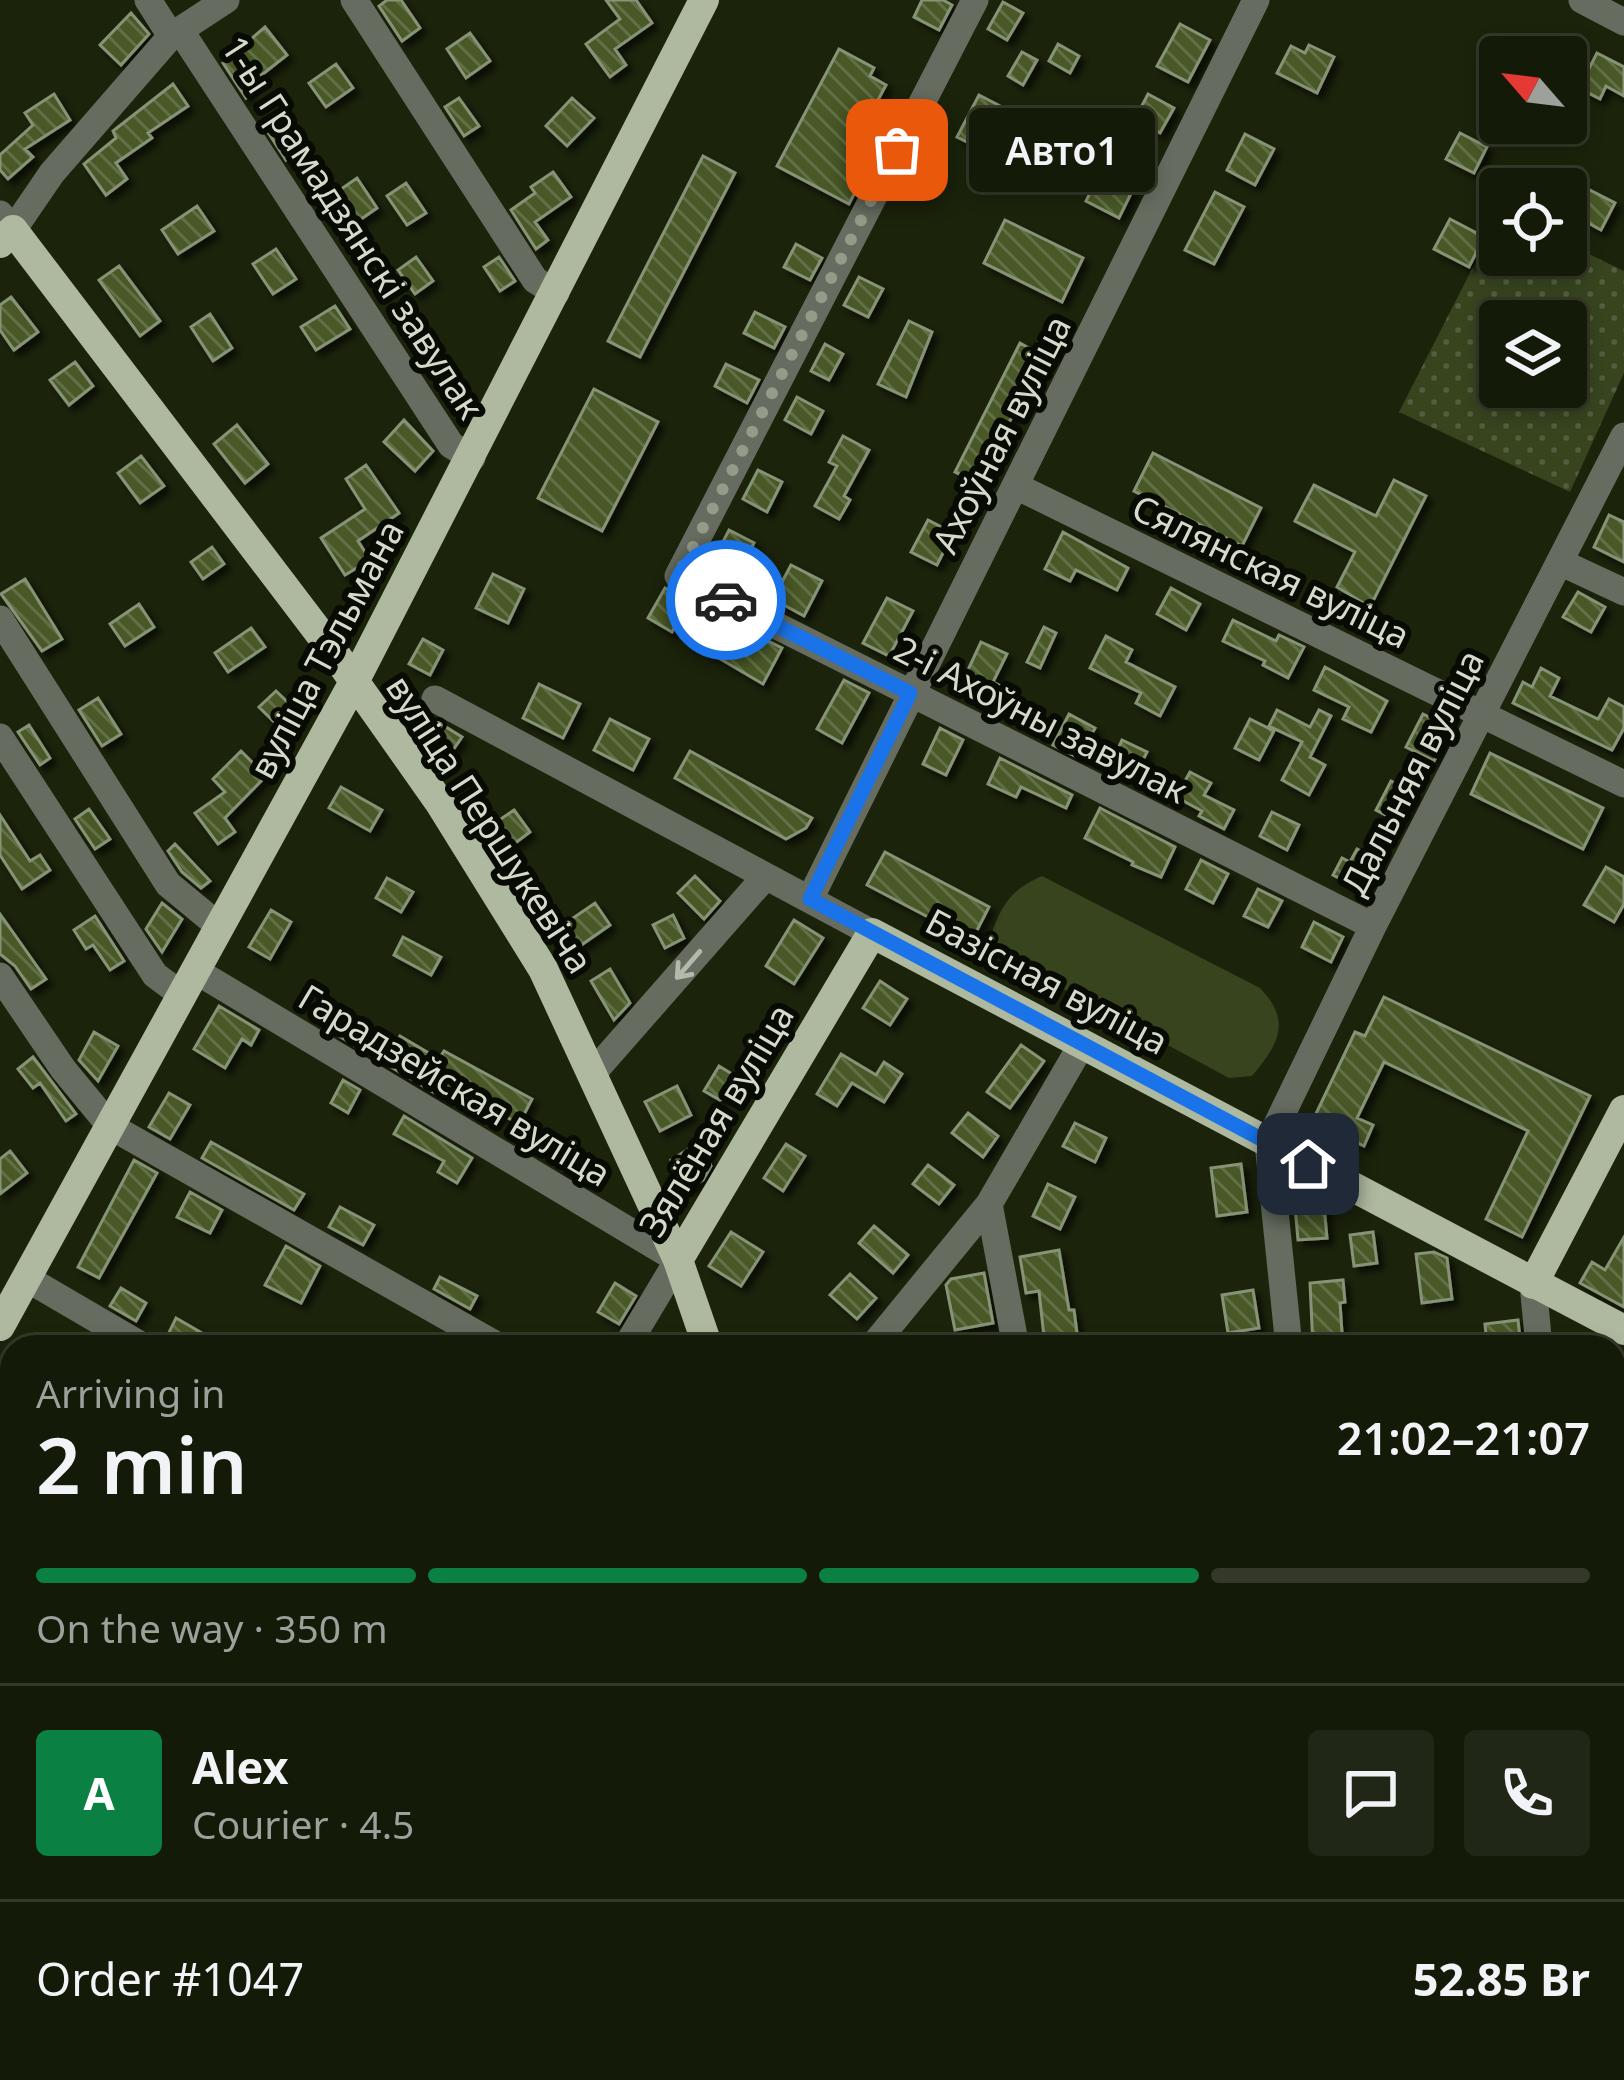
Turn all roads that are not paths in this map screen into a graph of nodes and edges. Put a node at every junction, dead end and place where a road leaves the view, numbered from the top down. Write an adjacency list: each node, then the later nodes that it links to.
1 (148, 0): 9 (street, 1-ы Грамадзянскі завулак)
2 (226, 0): 9 (street)
3 (354, 0): 11 (street)
4 (704, 0): 11 (main road, вуліца Тэльмана)
5 (975, 0): 19 (street, 2-і Ахоўны завулак)
6 (1256, 0): 14 (street, Ахоўная вуліца)
7 (1582, 0): 8 (street)
8 (1624, 22)
9 (176, 33): 10 (street); 13 (street, 1-ы Грамадзянскі завулак)
10 (4, 229): 18 (main road, вуліца Першукевіча)
11 (556, 293): 13 (main road, вуліца Тэльмана)
12 (1624, 436): 15 (street, Дальняя вуліца)
13 (472, 458): 18 (main road, вуліца Тэльмана)
14 (1016, 486): 19 (street, Ахоўная вуліца); 21 (street, Сялянская вуліца)
15 (1562, 563): 16 (street); 21 (street, Дальняя вуліца)
16 (1624, 592)
17 (0, 620): 27 (street)
18 (354, 682): 27 (main road, вуліца Тэльмана); 32 (main road, вуліца Першукевіча)
19 (910, 693): 25 (street, Ахоўная вуліца); 26 (street, 2-і Ахоўны завулак)
20 (435, 699): 24 (street, Базісная вуліца)
21 (1480, 714): 23 (street, Сялянская вуліца); 26 (street, Дальняя вуліца)
22 (0, 737): 30 (street, Гарадзейская вуліца)
23 (1624, 784)
24 (765, 877): 25 (street, Базісная вуліца); 32 (street, one-way to 32)
25 (810, 899): 28 (street, Базісная вуліца)
26 (1373, 926): 35 (street, Дальняя вуліца)
27 (220, 927): 30 (main road, вуліца Тэльмана)
28 (872, 933): 31 (main road, Базісная вуліца); 37 (main road, Зялёная вуліца)
29 (0, 976): 34 (street)
30 (189, 983): 34 (main road, вуліца Тэльмана); 37 (street, Гарадзейская вуліца)
31 (1082, 1044): 35 (main road, Базісная вуліца); 36 (street)
32 (592, 1074): 37 (main road, вуліца Першукевіча)
33 (1624, 1110): 39 (main road)
34 (110, 1126): 38 (main road, вуліца Тэльмана); 43 (street)
35 (1268, 1143): 39 (main road, Базісная вуліца); 48 (street)
36 (988, 1204): 46 (street); 47 (street)
37 (678, 1260): 44 (street, Зялёная вуліца); 45 (main road, вуліца Першукевіча)
38 (26, 1278): 40 (main road, вуліца Тэльмана); 42 (street)
39 (1533, 1284): 41 (main road, Базісная вуліца); 49 (street)
40 (0, 1326)
41 (1624, 1330)
42 (123, 1335)
43 (479, 1335)
44 (633, 1335)
45 (704, 1335)
46 (882, 1335)
47 (1014, 1335)
48 (1288, 1335)
49 (1538, 1335)

